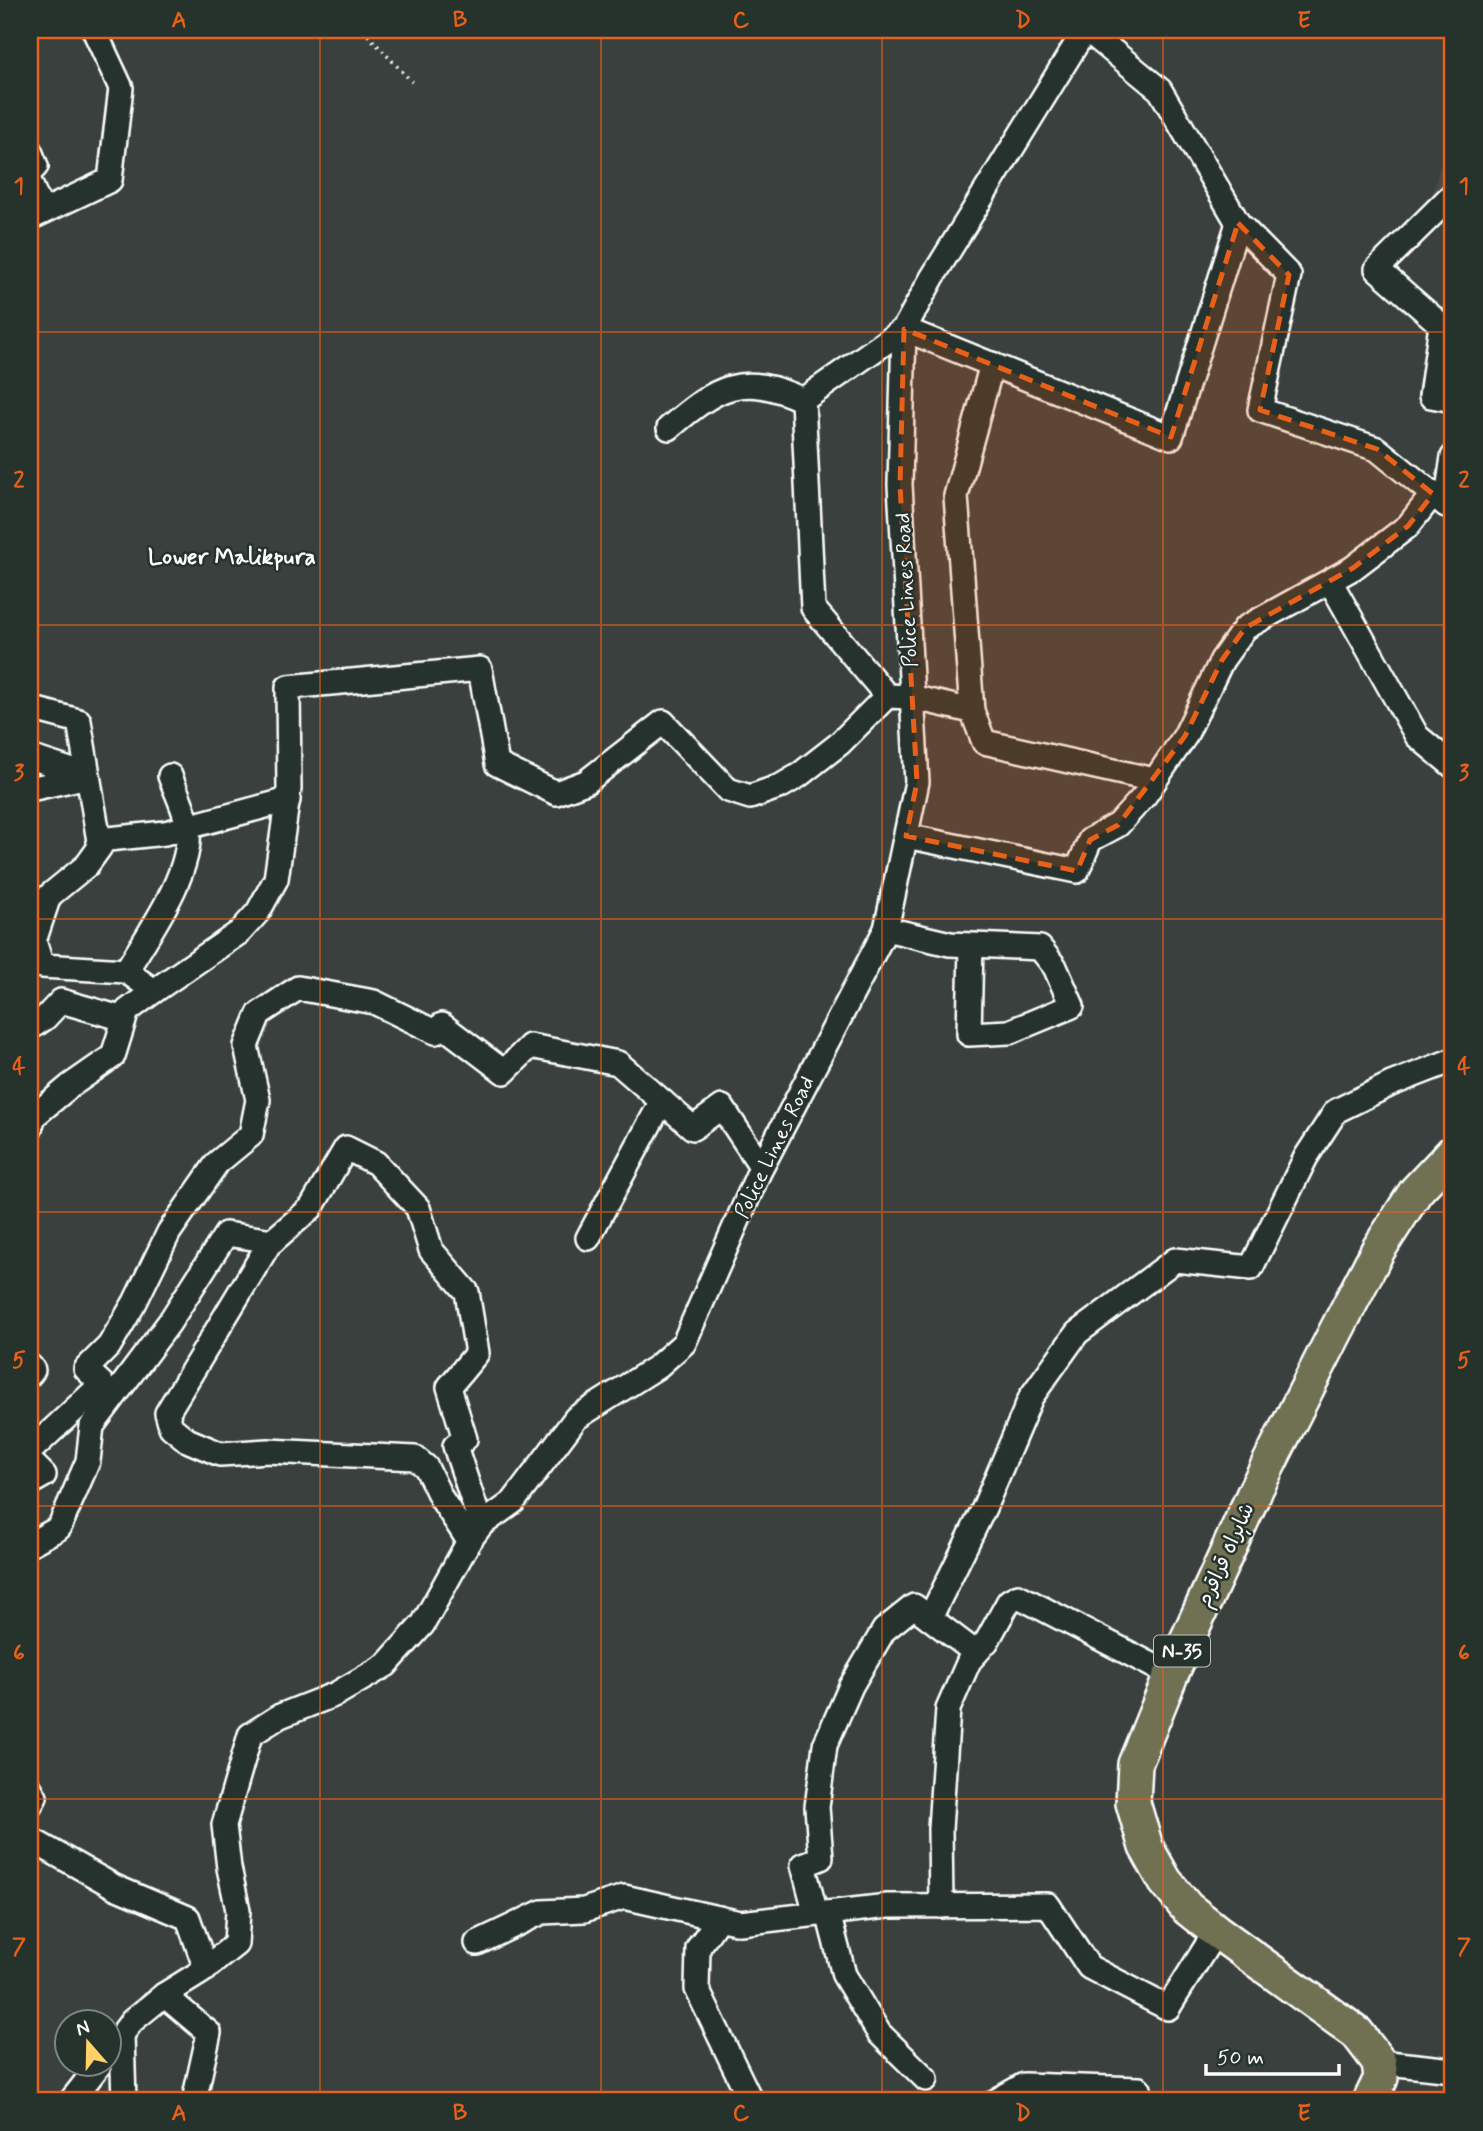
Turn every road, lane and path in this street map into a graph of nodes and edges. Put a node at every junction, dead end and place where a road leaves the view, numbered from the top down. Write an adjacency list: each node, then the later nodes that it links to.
1 (94, 30): 9 (street)
2 (363, 30): 4 (path)
3 (1086, 30): 10 (street); 11 (street, Police Lines Road)
4 (412, 82)
5 (30, 151): 6 (street)
6 (30, 172)
7 (30, 183): 9 (street)
8 (1448, 207): 14 (street)
9 (36, 215)
10 (1238, 223): 12 (street); 17 (street)
11 (904, 329): 12 (street); 13 (street); 20 (street, Police Lines Road)
12 (992, 364): 22 (street)
13 (803, 400): 15 (street); 19 (street)
14 (1453, 400)
15 (669, 428)
16 (1453, 457): 17 (street)
17 (1444, 500): 18 (street)
18 (1330, 581): 24 (street); 27 (street)
19 (887, 696): 20 (street); 29 (street)
20 (911, 697): 22 (street); 31 (street, Police Lines Road)
21 (30, 708): 25 (street)
22 (972, 711): 27 (street)
23 (30, 757): 25 (street)
24 (1453, 766)
25 (88, 776): 28 (street); 32 (street)
26 (170, 776): 30 (street)
27 (1154, 780): 31 (street)
28 (30, 789)
29 (288, 800): 30 (street); 36 (street)
30 (188, 827): 32 (street); 35 (street)
31 (906, 836): 33 (street, Police Lines Road)
32 (99, 840): 35 (street)
33 (886, 929): 34 (street); 43 (street, Police Lines Road)
34 (971, 945): 34 (street)
35 (126, 971): 36 (street)
36 (154, 991): 37 (street)
37 (124, 1019): 38 (street); 41 (street)
38 (30, 1028)
39 (1453, 1060): 53 (street)
40 (662, 1101): 43 (street); 44 (street); 48 (street)
41 (30, 1129)
42 (1453, 1152): 55 (highway, شاہراہ قراقرم / N-35)
43 (761, 1166): 51 (street, Police Lines Road)
44 (588, 1238)
45 (273, 1241): 51 (street); 51 (street); 52 (street)
46 (30, 1366): 47 (street)
47 (30, 1374)
48 (30, 1451)
49 (30, 1461): 50 (street)
50 (30, 1483)
51 (475, 1533): 64 (street, Police Lines Road)
52 (30, 1544)
53 (930, 1618): 54 (street); 60 (street)
54 (976, 1653): 55 (street); 59 (street)
55 (1171, 1675): 62 (highway, شاہراہ قراقرم / N-35)
56 (30, 1788): 57 (street)
57 (30, 1806)
58 (30, 1839): 64 (street)
59 (941, 1906): 60 (street); 62 (street)
60 (822, 1914): 61 (street); 71 (street)
61 (719, 1918): 63 (street); 75 (street)
62 (1216, 1931): 67 (highway, شاہراہ قراقرم / N-35)
63 (477, 1943)
64 (206, 1969): 65 (street, Police Lines Road)
65 (164, 1996): 66 (street, Police Lines Road); 74 (street)
66 (122, 2035)
67 (1379, 2062): 68 (street); 78 (highway)
68 (1453, 2070)
69 (89, 2078): 72 (street)
70 (120, 2078): 73 (street)
71 (926, 2079)
72 (71, 2101)
73 (124, 2101)
74 (194, 2101)
75 (751, 2101)
76 (996, 2101): 77 (street)
77 (1135, 2101)
78 (1370, 2101)

